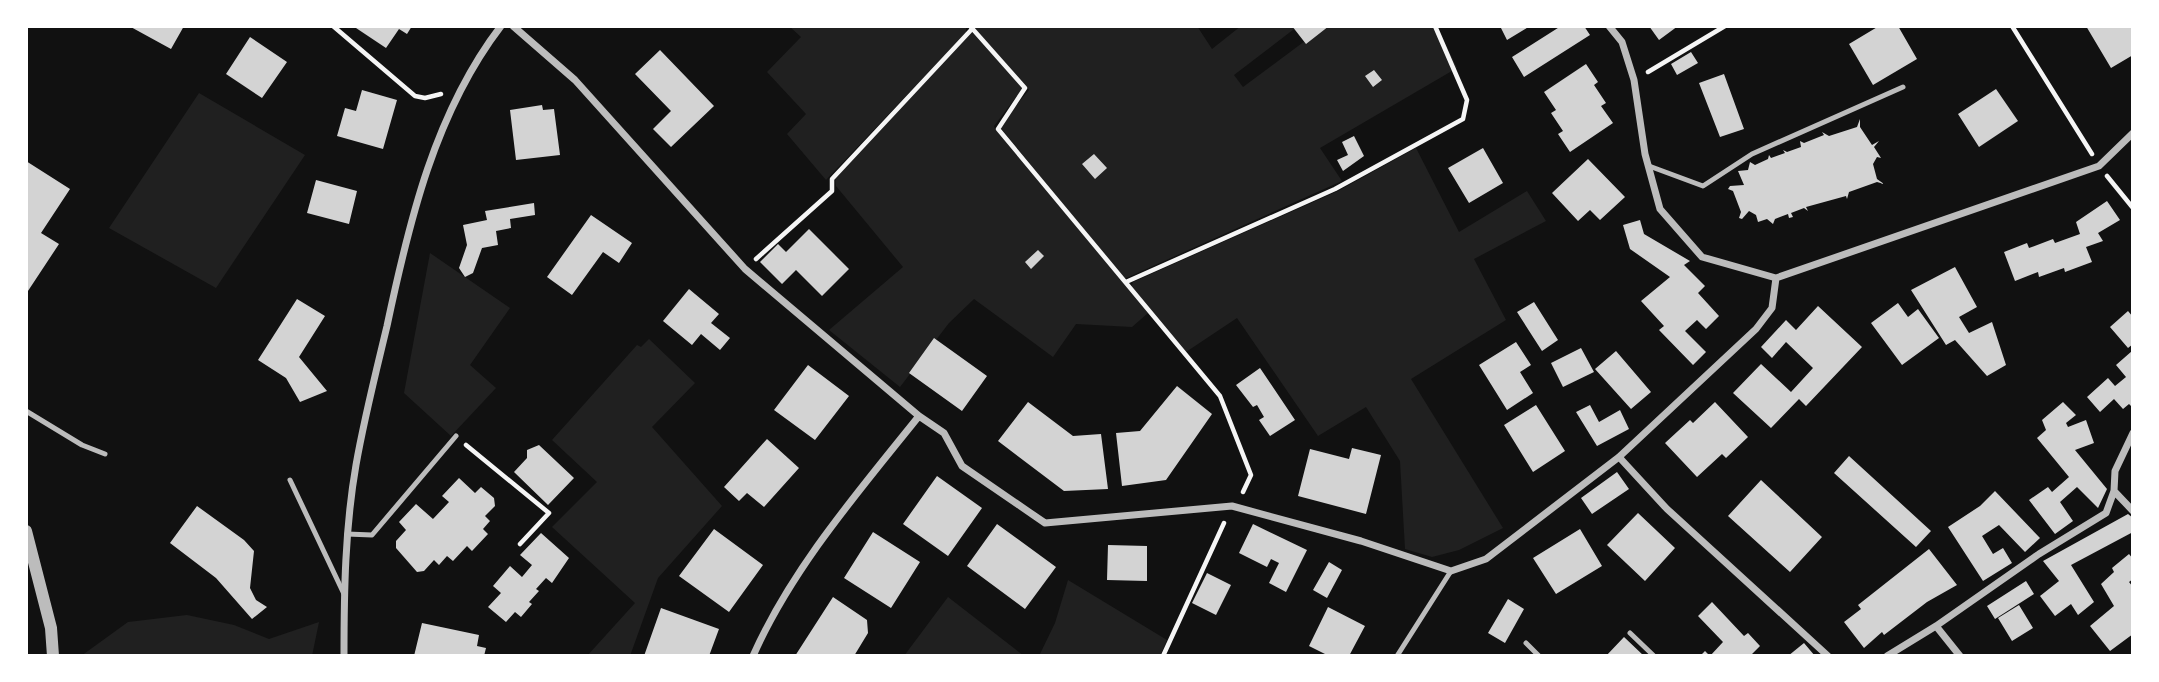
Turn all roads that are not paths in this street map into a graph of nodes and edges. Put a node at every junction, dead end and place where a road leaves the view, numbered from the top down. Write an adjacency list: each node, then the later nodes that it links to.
1 (501, 26): 18 (street)
2 (513, 26): 9 (street)
3 (1609, 26): 6 (street)
4 (1903, 87): 6 (lane)
5 (2133, 133): 7 (street)
6 (1648, 166): 7 (street)
7 (1776, 278): 13 (street)
8 (26, 411): 12 (lane)
9 (919, 416): 19 (street); 26 (street)
10 (2133, 433): 15 (street)
11 (456, 436): 18 (lane)
12 (105, 454)
13 (1619, 457): 19 (street); 30 (street)
14 (290, 480): 20 (lane)
15 (2114, 491): 16 (street); 21 (street)
16 (2133, 511)
17 (26, 531): 24 (street)
18 (347, 534): 20 (street)
19 (1451, 571): 27 (lane)
20 (344, 594): 25 (street)
21 (1936, 626): 31 (street); 32 (street)
22 (1630, 633): 29 (lane)
23 (1527, 643): 28 (lane)
24 (53, 656)
25 (344, 656)
26 (753, 656)
27 (1397, 656)
28 (1539, 656)
29 (1654, 656)
30 (1828, 656)
31 (1887, 656)
32 (1960, 656)

